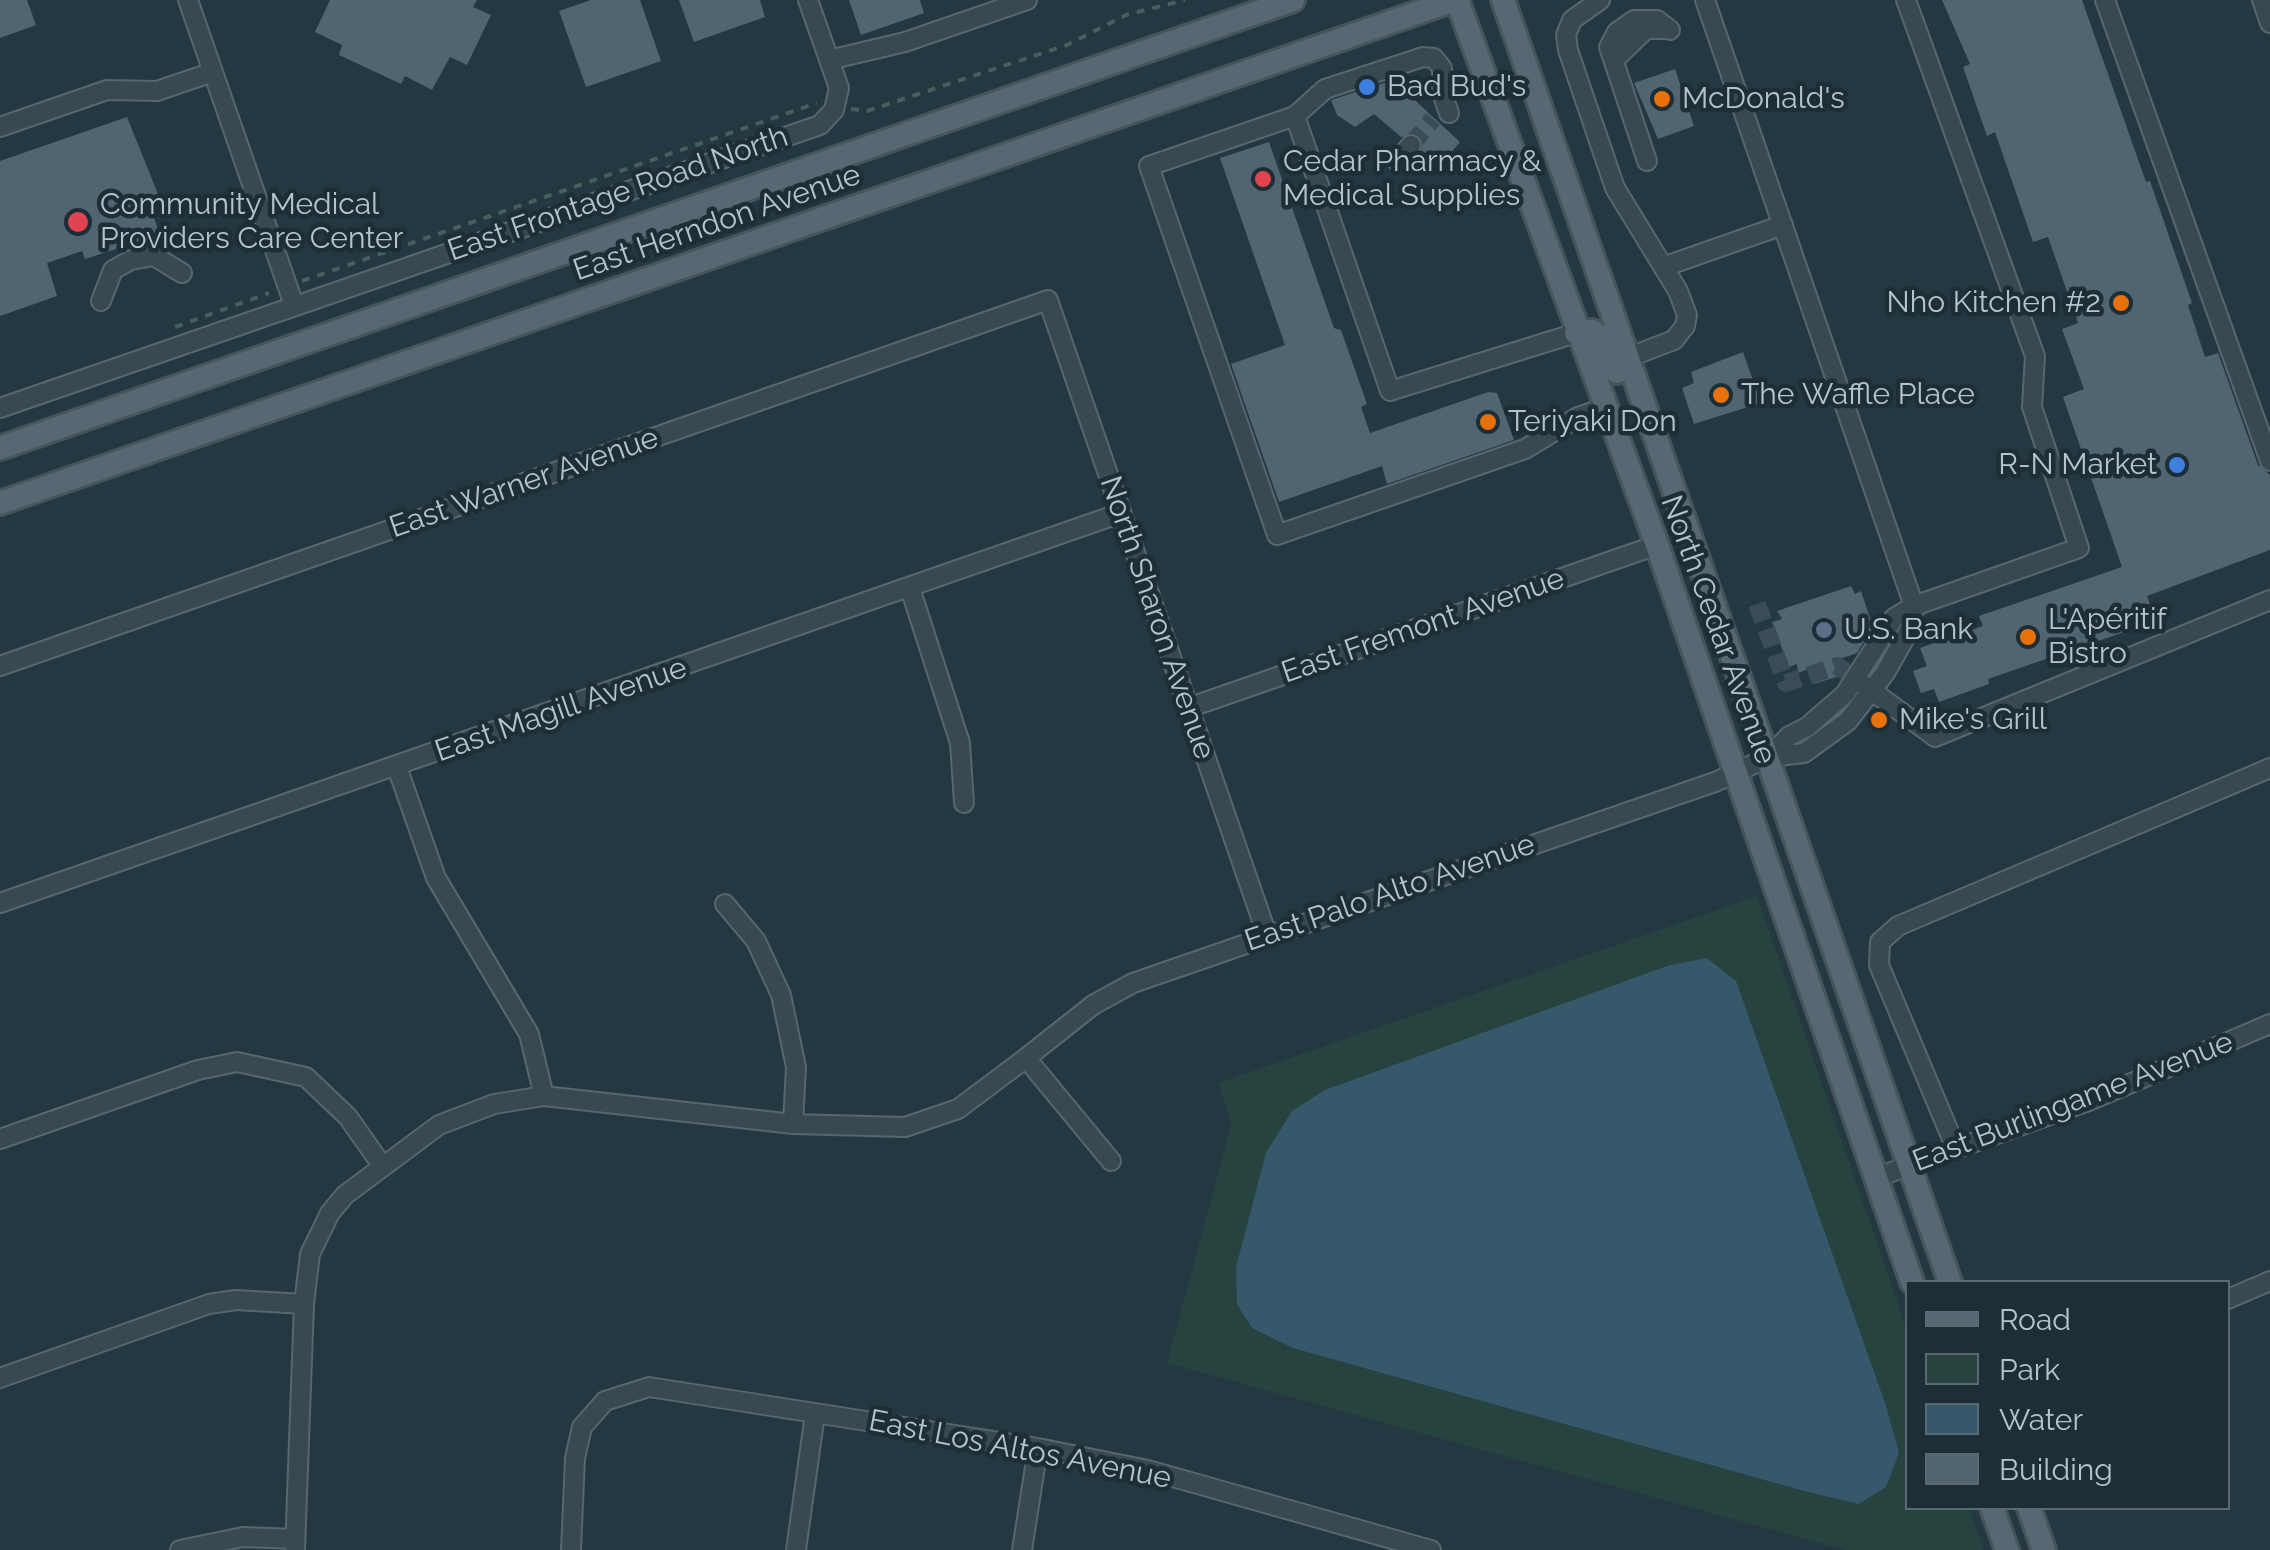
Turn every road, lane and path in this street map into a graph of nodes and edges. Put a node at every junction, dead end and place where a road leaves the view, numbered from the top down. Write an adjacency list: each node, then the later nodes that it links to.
1 (188, 0): 15 (street)
2 (808, 0): 14 (street)
3 (1028, 0): 14 (street)
4 (1292, 0): 32 (main road, East Herndon Avenue)
5 (1455, 0): 28 (main road, North Cedar Avenue); 34 (main road, East Herndon Avenue)
6 (1503, 0): 29 (main road, North Cedar Avenue)
7 (1600, 0): 23 (street)
8 (1705, 0): 22 (street)
9 (1906, 0): 40 (street)
10 (2105, 0): 33 (street)
11 (2262, 0): 12 (street)
12 (2270, 23)
13 (1670, 30): 21 (street)
14 (829, 60): 27 (street, East Frontage Road North)
15 (213, 72): 18 (street); 27 (street)
16 (1449, 114): 17 (street)
17 (1294, 116): 28 (street); 31 (street)
18 (0, 127)
19 (1410, 144): 20 (street)
20 (1397, 160)
21 (1647, 161)
22 (1783, 224): 23 (street); 40 (street)
23 (1663, 267): 29 (street)
24 (182, 273): 26 (street)
25 (1048, 300): 35 (street, North Sharon Avenue); 41 (street, East Warner Avenue)
26 (101, 301)
27 (294, 305): 30 (street, East Frontage Road North)
28 (1576, 333): 31 (main road, North Cedar Avenue); 36 (main road)
29 (1628, 358): 36 (main road, North Cedar Avenue)
30 (0, 408)
31 (1604, 408): 37 (main road, North Cedar Avenue)
32 (0, 448)
33 (2270, 461)
34 (0, 503)
35 (1121, 513): 38 (street, East Magill Avenue); 43 (street, North Sharon Avenue)
36 (1692, 538): 44 (main road, North Cedar Avenue)
37 (1658, 545): 43 (street, East Fremont Avenue); 47 (main road, North Cedar Avenue)
38 (910, 588): 45 (street, East Magill Avenue); 48 (street)
39 (2270, 600): 42 (street)
40 (1914, 606): 42 (street, East Palo Alto Avenue)
41 (0, 666)
42 (1864, 685): 44 (street, East Palo Alto Avenue)
43 (1188, 708): 51 (street, North Sharon Avenue)
44 (1770, 757): 47 (street, East Palo Alto Avenue); 60 (main road, North Cedar Avenue)
45 (398, 767): 49 (street, East Magill Avenue); 54 (street)
46 (2270, 768): 57 (street)
47 (1736, 772): 51 (street, East Palo Alto Avenue); 61 (main road, North Cedar Avenue)
48 (964, 802)
49 (0, 903)
50 (725, 904): 55 (street)
51 (1267, 936): 53 (street, East Palo Alto Avenue)
52 (2270, 1024): 57 (street, East Burlingame Avenue)
53 (1026, 1058): 55 (street, East Palo Alto Avenue); 58 (street)
54 (544, 1096): 55 (street, East Palo Alto Avenue); 59 (street, East Palo Alto Avenue)
55 (793, 1124)
56 (0, 1139): 59 (street)
57 (1955, 1146): 60 (street, East Burlingame Avenue)
58 (1111, 1161)
59 (381, 1164): 66 (street, East Palo Alto Avenue)
60 (1908, 1167): 61 (street, East Burlingame Avenue); 63 (main road, North Cedar Avenue)
61 (1876, 1178): 62 (main road, North Cedar Avenue)
62 (1911, 1280)
63 (1949, 1280)
64 (2270, 1280): 65 (street)
65 (2230, 1298)
66 (304, 1304): 67 (street); 72 (street, East Palo Alto Avenue)
67 (0, 1378)
68 (815, 1414): 69 (street, East Los Altos Avenue); 74 (street, East Los Altos Avenue); 75 (street)
69 (1038, 1448): 76 (street); 77 (street, East Los Altos Avenue)
70 (1993, 1510): 78 (main road)
71 (2030, 1510): 79 (main road)
72 (295, 1544): 73 (street)
73 (180, 1550)
74 (571, 1550)
75 (796, 1550)
76 (1022, 1550)
77 (1431, 1550)
78 (2007, 1550)
79 (2044, 1550)

